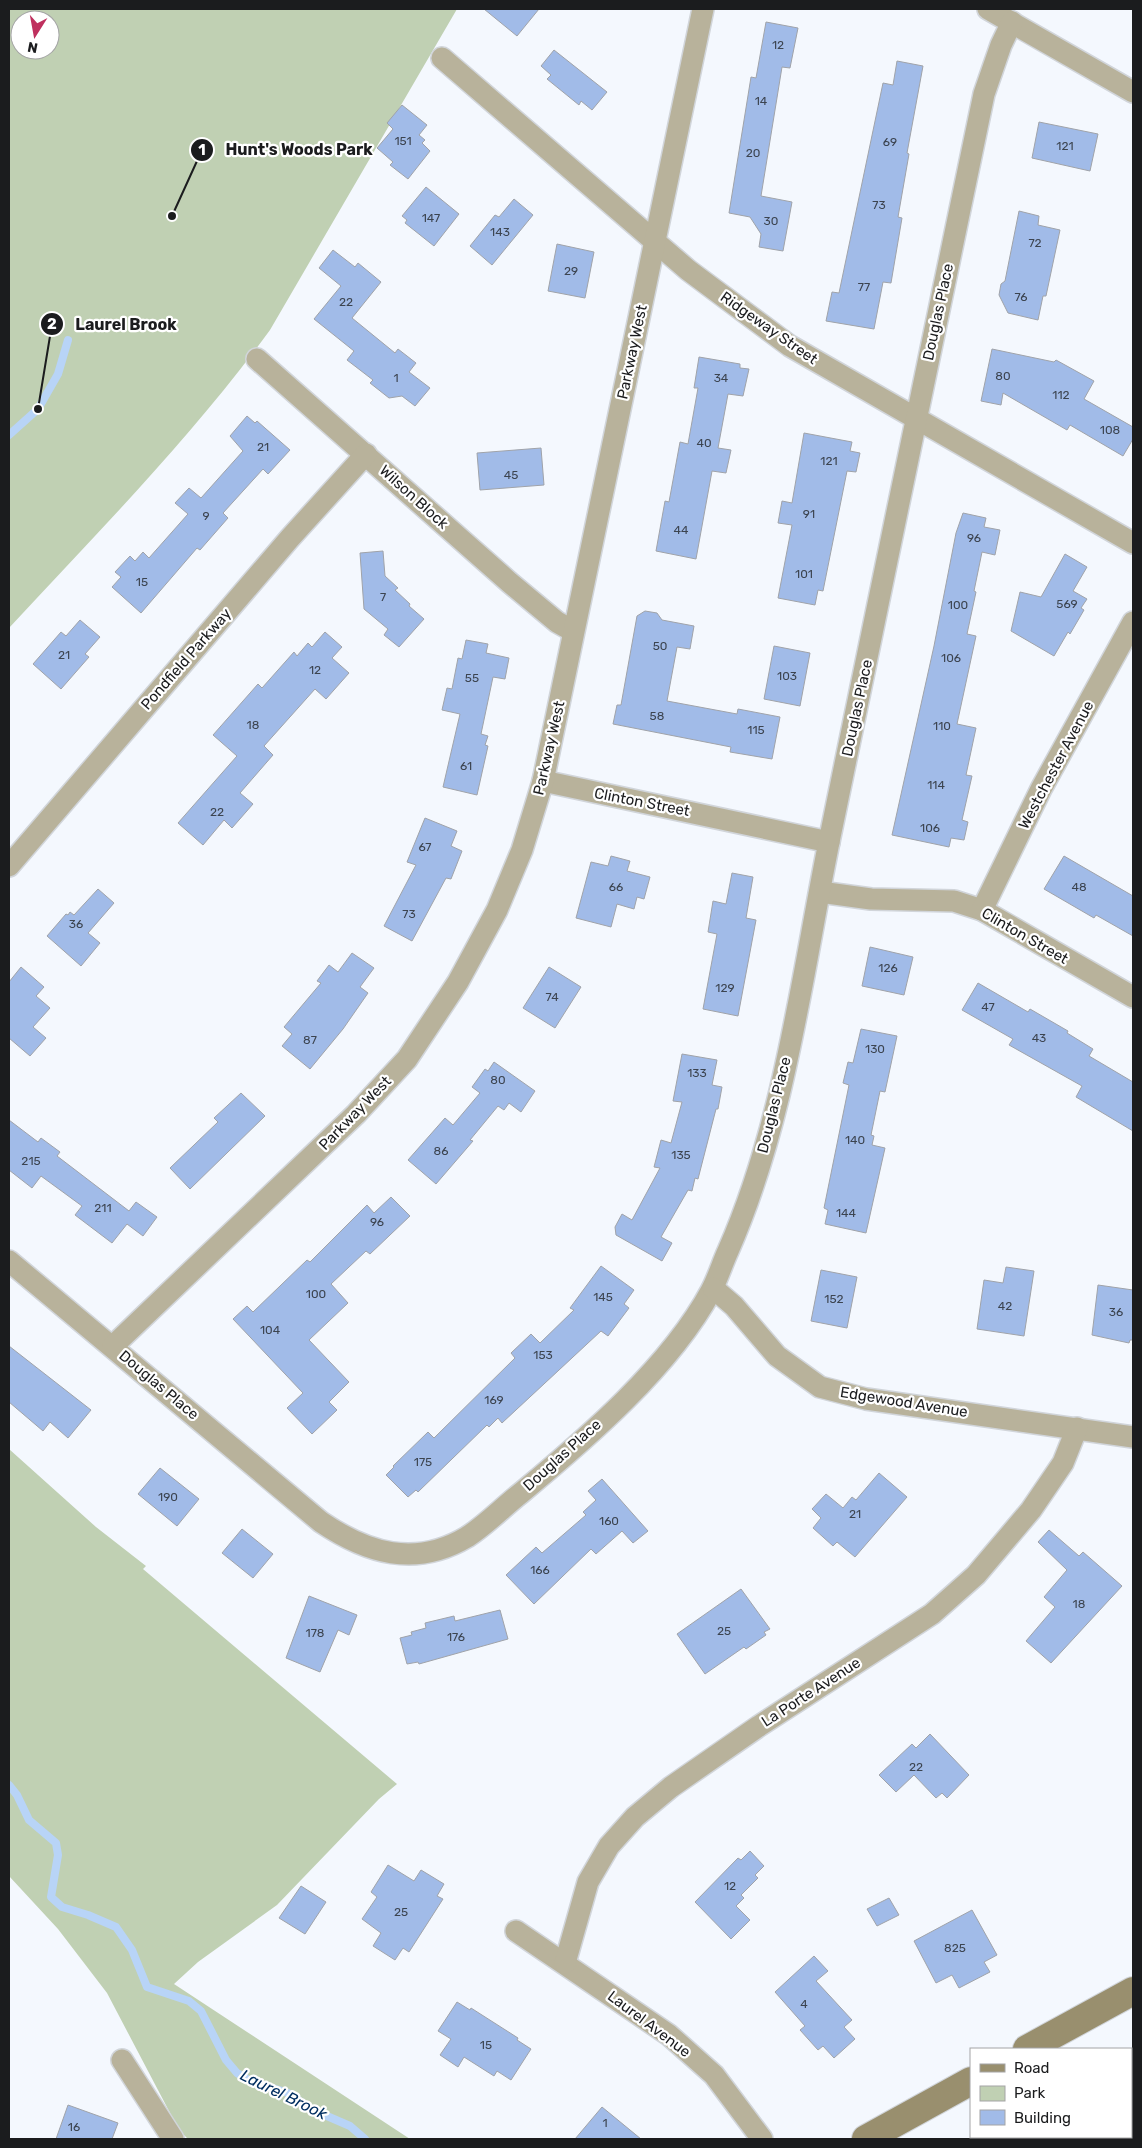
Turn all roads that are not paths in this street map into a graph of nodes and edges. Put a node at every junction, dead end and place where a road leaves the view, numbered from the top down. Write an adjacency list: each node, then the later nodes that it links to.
1 (703, 9): 6 (street, Parkway West)
2 (988, 9): 3 (street)
3 (1012, 22): 5 (street); 8 (street, Douglas Place)
4 (442, 58): 6 (street, Ridgeway Street)
5 (1133, 92)
6 (655, 242): 8 (street, Ridgeway Street); 12 (street, Parkway West)
7 (257, 360): 9 (street, Wilson Block)
8 (916, 419): 10 (street, Ridgeway Street); 14 (street, Douglas Place)
9 (366, 454): 12 (street, Wilson Block); 15 (street, Pondfield Parkway)
10 (1133, 543)
11 (1133, 622): 17 (street, Westchester Avenue)
12 (573, 631): 13 (street, Parkway West)
13 (543, 781): 14 (street, Clinton Street); 21 (street, Parkway West)
14 (829, 842): 16 (street, Douglas Place)
15 (9, 866)
16 (820, 892): 17 (street, Clinton Street); 20 (street, Douglas Place)
17 (982, 910): 18 (street, Clinton Street)
18 (1133, 997)
19 (9, 1261): 21 (street, Douglas Place)
20 (713, 1288): 21 (street, Douglas Place); 22 (street, Edgewood Avenue)
21 (113, 1346)
22 (1077, 1428): 23 (street, Edgewood Avenue); 25 (street, La Porte Avenue)
23 (1133, 1437)
24 (516, 1931): 25 (street, Laurel Avenue)
25 (565, 1963): 31 (street, Laurel Avenue)
26 (1133, 1991): 27 (street)
27 (1030, 2048)
28 (122, 2060): 30 (street)
29 (970, 2082): 32 (street)
30 (173, 2139)
31 (762, 2139)
32 (866, 2139)

